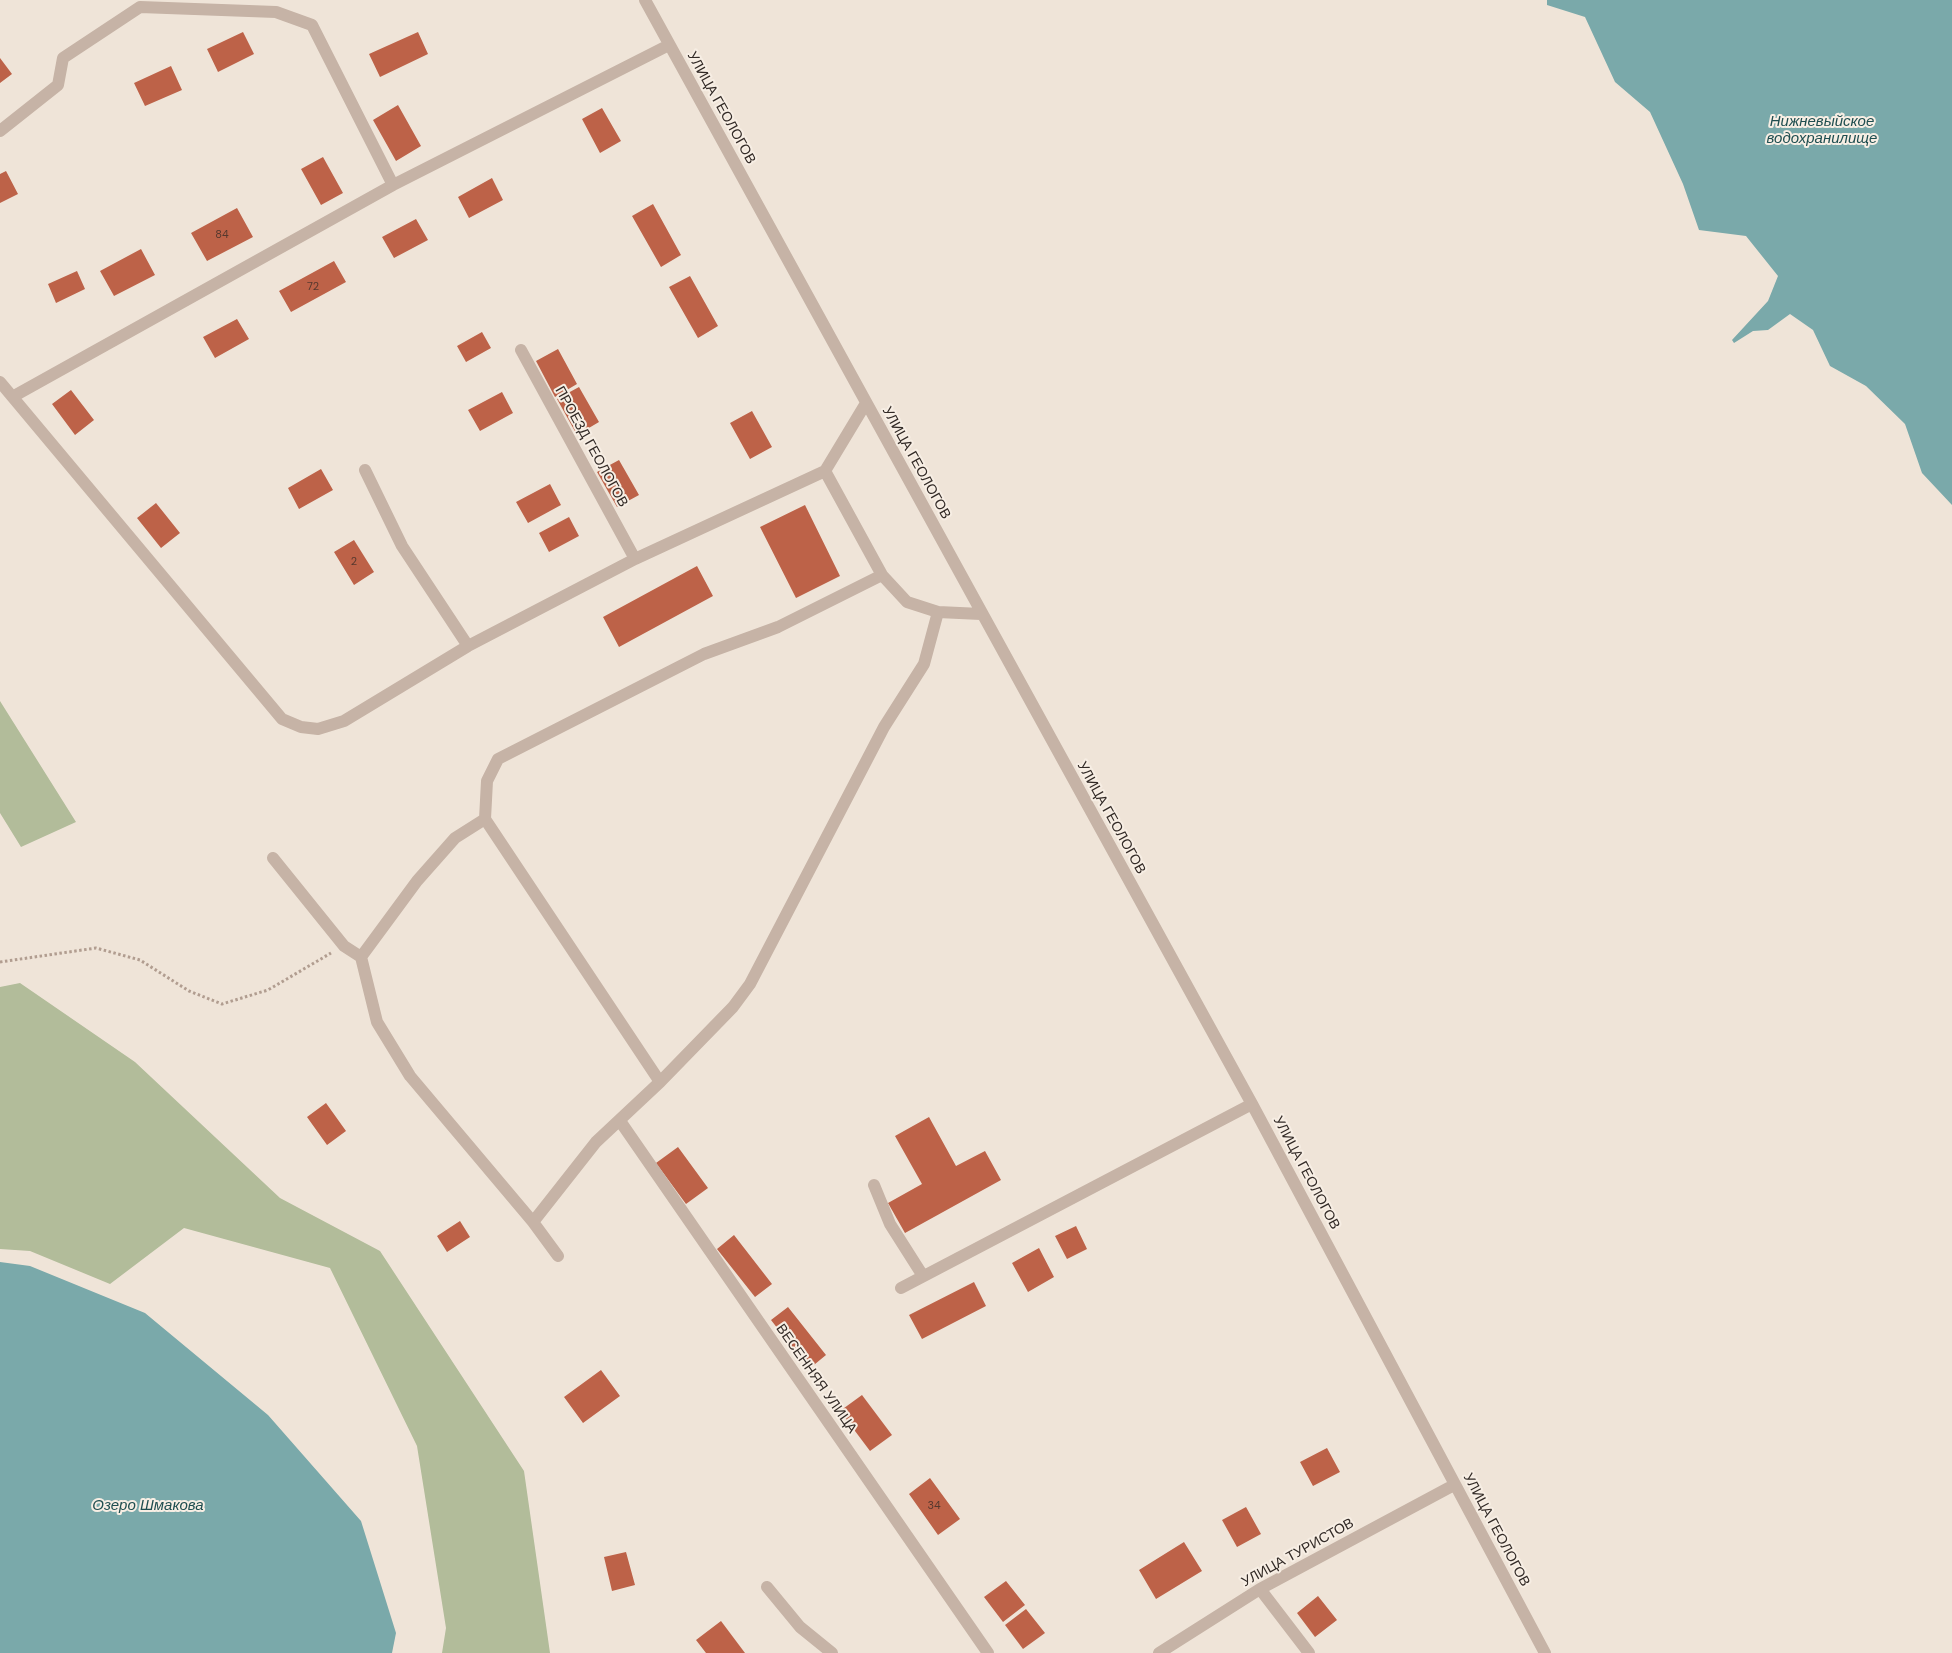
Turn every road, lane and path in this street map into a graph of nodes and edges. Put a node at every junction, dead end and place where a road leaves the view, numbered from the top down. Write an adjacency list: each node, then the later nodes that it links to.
1 (644, 0): 2 (street, УЛИЦА ГЕОЛОГОВ)
2 (669, 45): 4 (street); 8 (street, УЛИЦА ГЕОЛОГОВ)
3 (0, 131): 4 (street)
4 (393, 185): 7 (street)
5 (521, 350): 11 (street, ПРОЕЗД ГЕОЛОГОВ)
6 (0, 382): 7 (street)
7 (14, 396): 15 (street)
8 (866, 403): 10 (street); 14 (street, УЛИЦА ГЕОЛОГОВ)
9 (365, 470): 15 (street)
10 (825, 471): 11 (street); 12 (street)
11 (635, 559): 15 (street)
12 (882, 575): 13 (street); 16 (street)
13 (938, 612): 14 (street); 21 (street)
14 (981, 614): 22 (street, УЛИЦА ГЕОЛОГОВ)
15 (468, 646)
16 (485, 820): 19 (street); 21 (street)
17 (273, 858): 18 (street)
18 (344, 946): 19 (street); 20 (path)
19 (361, 957): 25 (street)
20 (0, 962)
21 (660, 1082): 23 (street)
22 (1252, 1104): 27 (street); 29 (street, УЛИЦА ГЕОЛОГОВ)
23 (620, 1121): 25 (street); 33 (street, ВЕСЕННЯЯ УЛИЦА)
24 (874, 1184): 27 (street)
25 (533, 1222): 26 (street)
26 (558, 1256)
27 (923, 1276): 28 (street)
28 (901, 1288)
29 (1454, 1485): 31 (street, УЛИЦА ТУРИСТОВ); 36 (street, УЛИЦА ГЕОЛОГОВ)
30 (768, 1587): 32 (street)
31 (1260, 1590): 34 (street, УЛИЦА ТУРИСТОВ); 35 (street)
32 (832, 1653)
33 (988, 1653)
34 (1159, 1653)
35 (1309, 1653)
36 (1545, 1653)

